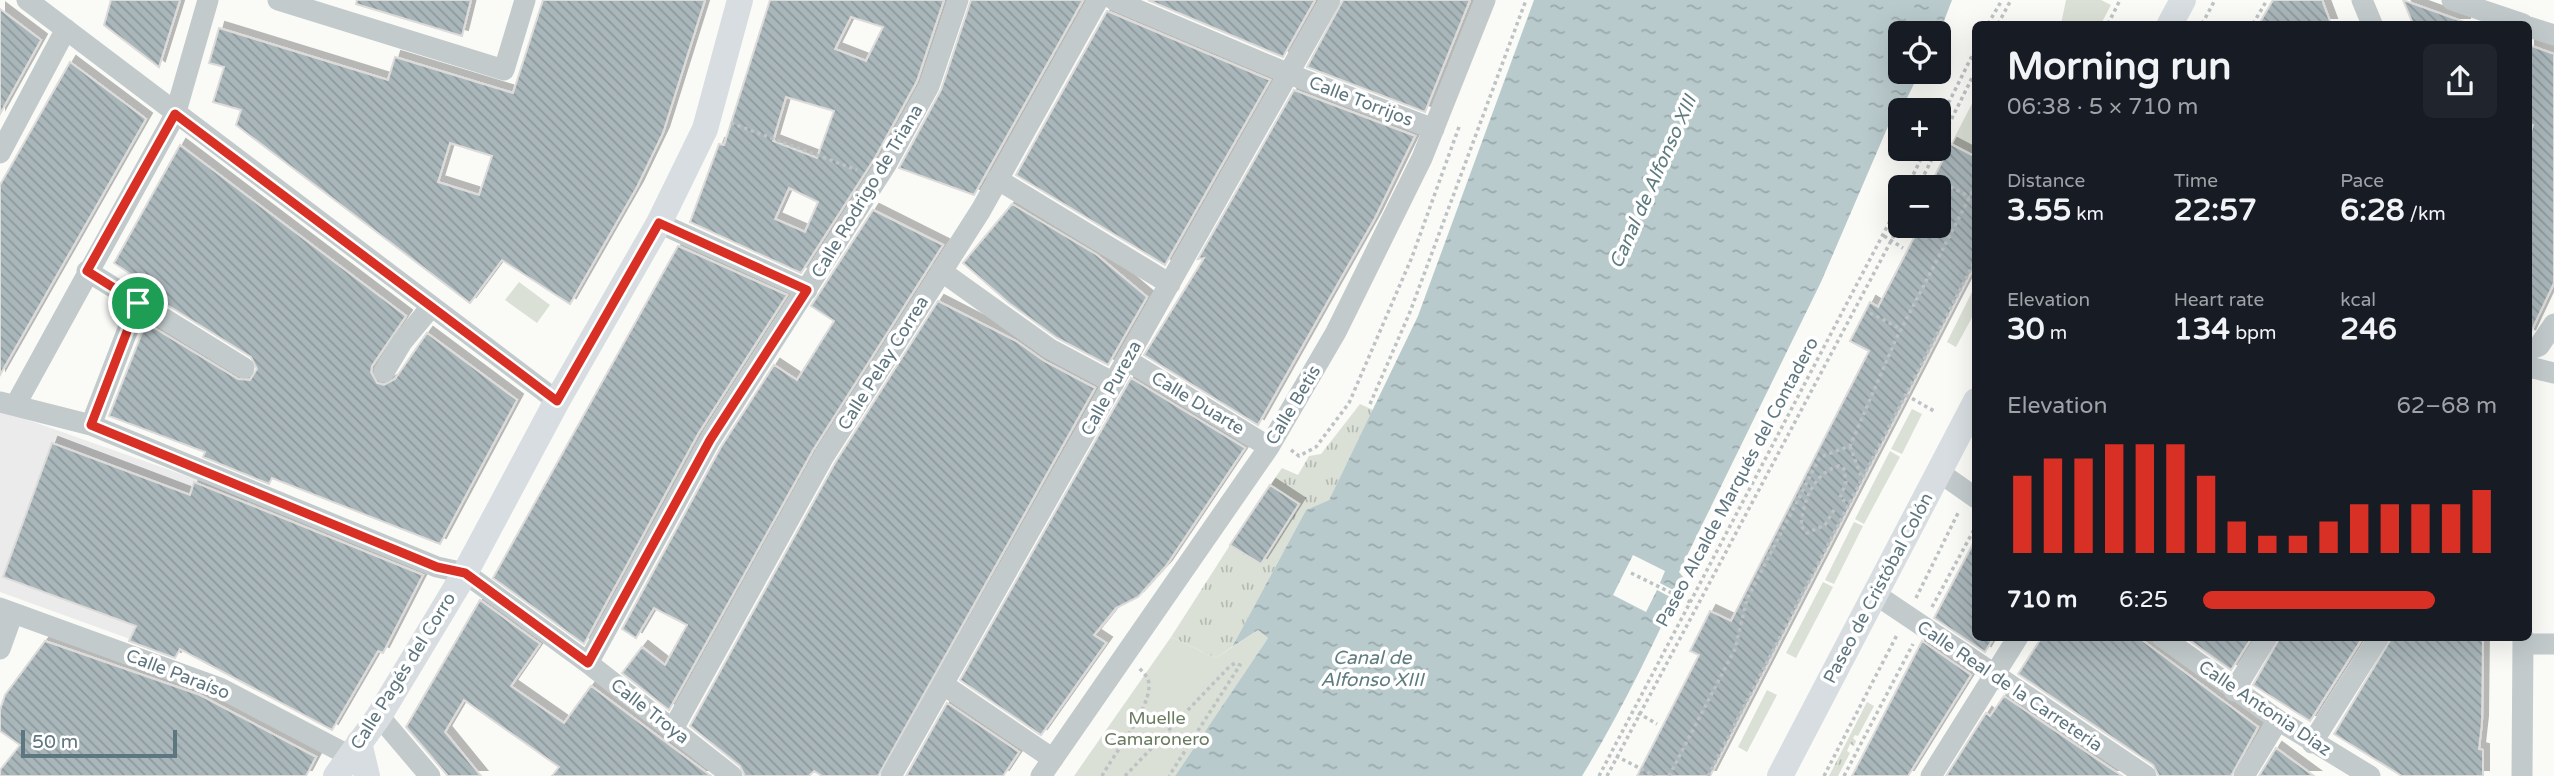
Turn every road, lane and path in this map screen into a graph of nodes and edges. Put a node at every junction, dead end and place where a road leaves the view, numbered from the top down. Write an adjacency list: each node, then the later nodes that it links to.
1 (27, 0): 29 (street)
2 (208, 0): 35 (street)
3 (278, 0): 4 (street)
4 (526, 0)
5 (740, 0): 46 (main road, Calle Pagés del Corro)
6 (958, 0): 56 (street, Calle Rodrigo de Triana)
7 (1098, 0): 42 (street, Calle Pelay Correa)
8 (1114, 0): 32 (street, Calle Torrijos)
9 (1330, 0): 32 (street, Calle Pureza)
10 (1485, 0): 39 (street, Calle Betis)
11 (1526, 0): 72 (path)
12 (2001, 0): 20 (path)
13 (2011, 0): 21 (path)
14 (2120, 0): 22 (path)
15 (2183, 0): 23 (main road)
16 (2215, 0): 24 (path)
17 (2267, 0): 25 (path)
18 (2362, 0): 26 (street)
19 (2452, 0): 27 (street)
20 (1990, 21)
21 (2000, 21)
22 (2110, 21)
23 (2172, 21)
24 (2204, 21)
25 (2255, 21)
26 (2371, 21)
27 (2514, 21)
28 (2532, 27): 30 (street)
29 (66, 29): 35 (street); 40 (street)
30 (2554, 35)
31 (1972, 56): 34 (path)
32 (1289, 74): 39 (street, Calle Torrijos); 55 (street, Calle Pureza)
33 (1972, 77): 37 (path)
34 (1951, 98)
35 (175, 114): 53 (street); 58 (street)
36 (1462, 118): 77 (path)
37 (1951, 120)
38 (731, 123): 41 (path)
39 (1434, 129): 77 (street, Calle Betis)
40 (0, 153)
41 (867, 174)
42 (997, 179): 54 (street, Calle Pelay Correa); 55 (street)
43 (1951, 187): 45 (path)
44 (1972, 193): 45 (path)
45 (1970, 197): 61 (path)
46 (659, 223): 56 (street); 70 (main road, Calle Pagés del Corro)
47 (1888, 228): 48 (path, Paseo Alcalde Marqués del Contadero)
48 (1884, 236): 50 (path); 89 (path, Paseo Alcalde Marqués del Contadero)
49 (1893, 238): 50 (path)
50 (1892, 241): 51 (path); 108 (path)
51 (1903, 248)
52 (1972, 267): 69 (path)
53 (87, 271): 57 (street); 71 (street)
54 (942, 271): 68 (street); 112 (street, Calle Pelay Correa)
55 (1170, 284): 63 (street, Calle Pureza)
56 (807, 290): 102 (street, Calle Rodrigo de Triana)
57 (138, 303): 64 (street); 75 (street)
58 (431, 307): 66 (street); 70 (street)
59 (1870, 313): 61 (path)
60 (2554, 324): 62 (street)
61 (1901, 330): 76 (path)
62 (2532, 348)
63 (1127, 360): 68 (street, Calle Pureza); 77 (street, Calle Duarte)
64 (244, 368)
65 (2532, 368): 67 (street)
66 (384, 372)
67 (2554, 373)
68 (1114, 383): 105 (street, Calle Pureza)
69 (1906, 394): 74 (path); 79 (path)
70 (557, 401): 85 (main road, Calle Pagés del Corro)
71 (8, 403): 75 (street)
72 (1370, 404)
73 (1972, 409): 78 (main road, Paseo de Cristóbal Colón)
74 (1934, 411)
75 (91, 425): 85 (street)
76 (1850, 446): 79 (path); 128 (path)
77 (1279, 448): 117 (street, Calle Betis)
78 (1939, 472): 80 (street); 87 (main road, Paseo de Cristóbal Colón)
79 (1861, 476): 81 (path)
80 (1972, 495)
81 (1849, 504): 82 (path); 129 (path)
82 (1834, 510)
83 (1956, 517): 88 (path)
84 (1972, 534): 91 (path)
85 (465, 573): 102 (street, Calle Troya); 109 (main road, Calle Pagés del Corro)
86 (1631, 573): 89 (path)
87 (1875, 594): 104 (street, Calle Real de la Carretería); 130 (main road, Paseo de Cristóbal Colón)
88 (1915, 599)
89 (1690, 602): 107 (path, Paseo Alcalde Marqués del Contadero)
90 (6, 610): 101 (street); 116 (street, Calle Paraíso)
91 (1927, 618)
92 (1897, 636): 131 (path)
93 (1917, 636): 132 (path)
94 (2016, 641): 104 (street)
95 (2167, 641): 106 (street, Calle Antonia Díaz)
96 (2265, 641): 106 (street)
97 (2376, 641): 113 (street)
98 (2523, 641): 137 (street)
99 (2531, 641): 100 (street)
100 (2554, 644)
101 (0, 649)
102 (588, 663): 112 (street, Calle Troya)
103 (1138, 668): 122 (path)
104 (1994, 676): 133 (street); 134 (street, Calle Real de la Carretería)
105 (944, 685): 117 (street); 121 (street, Calle Pureza)
106 (2234, 691): 110 (street, Calle Antonia Díaz)
107 (1632, 710): 108 (path); 114 (path, Paseo Alcalde Marqués del Contadero)
108 (1638, 713): 111 (path); 115 (path)
109 (379, 716): 116 (main road, Calle Pagés del Corro); 119 (street)
110 (2278, 720): 113 (street, Calle Antonia Díaz); 135 (street)
111 (1657, 724)
112 (673, 729): 120 (street, Calle Troya)
113 (2312, 743): 136 (street, Calle Antonia Díaz)
114 (1611, 753): 115 (path); 125 (path, Paseo Alcalde Marqués del Contadero)
115 (1617, 756): 126 (path); 127 (path)
116 (349, 758): 118 (main road)
117 (1047, 768)
118 (367, 776)
119 (430, 776)
120 (732, 776)
121 (891, 776)
122 (1102, 776)
123 (1125, 776): 124 (path)
124 (1169, 776)
125 (1599, 776)
126 (1607, 776)
127 (1655, 776)
128 (1669, 776)
129 (1708, 776)
130 (1780, 776)
131 (1824, 776)
132 (1844, 776)
133 (1931, 776)
134 (2146, 776)
135 (2244, 776)
136 (2370, 776)
137 (2522, 776)

